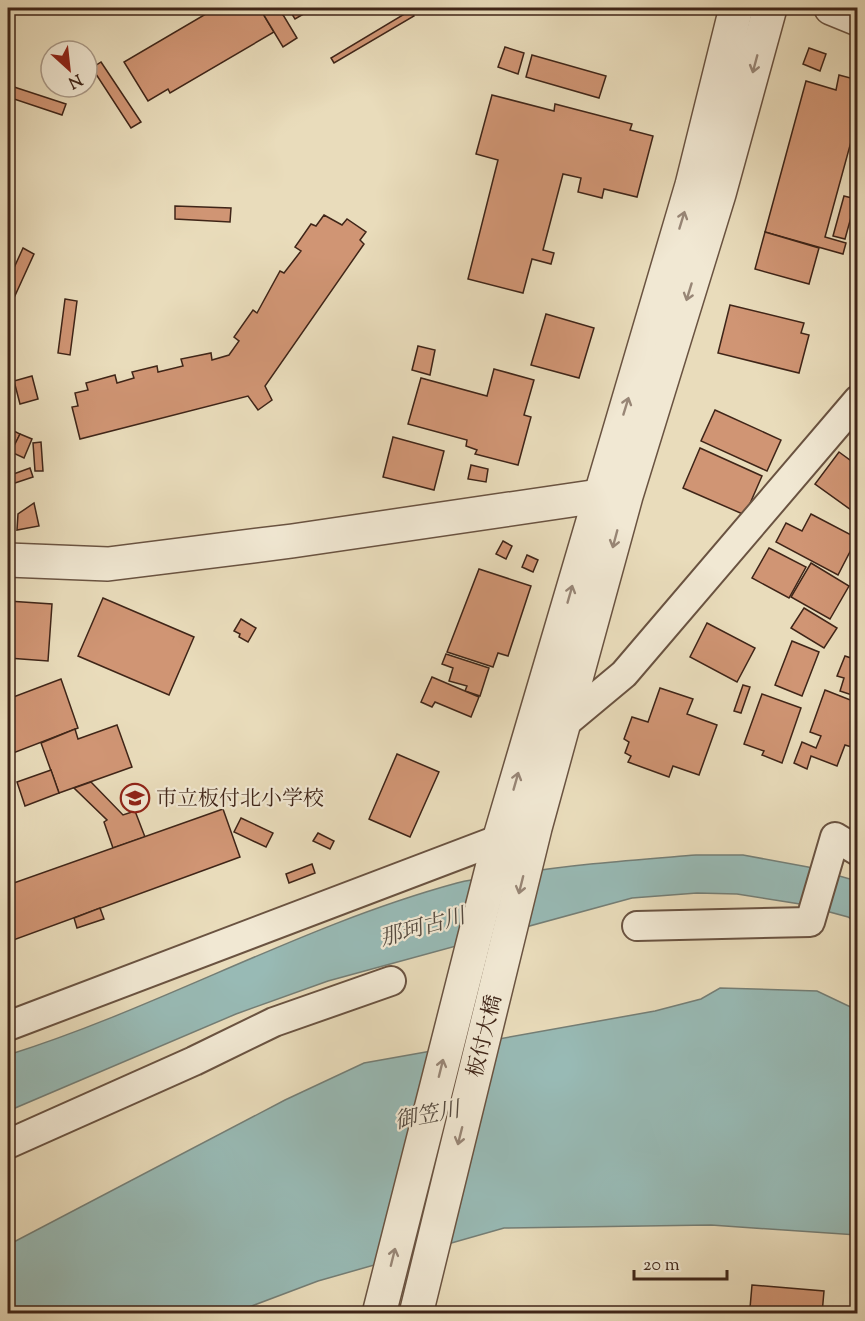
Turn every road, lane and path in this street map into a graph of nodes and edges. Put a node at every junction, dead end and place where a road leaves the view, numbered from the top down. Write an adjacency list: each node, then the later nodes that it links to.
1 (736, 8): 6 (street, one-way to 1)
2 (770, 8): 6 (street, one-way to 6)
3 (831, 8): 4 (street)
4 (858, 19)
5 (858, 400): 8 (street)
6 (612, 496): 7 (street); 8 (street, 板付大橋, one-way to 8); 10 (street, 板付大橋, one-way to 6)
7 (8, 560)
8 (564, 724): 9 (street, 板付大橋)
9 (535, 828): 10 (street); 17 (street, 板付大橋, one-way to 17)
10 (500, 837): 14 (street); 16 (street, 板付大橋, one-way to 10)
11 (858, 851): 12 (street)
12 (637, 926)
13 (391, 981): 15 (street)
14 (8, 1026)
15 (8, 1144)
16 (379, 1314)
17 (416, 1314)

